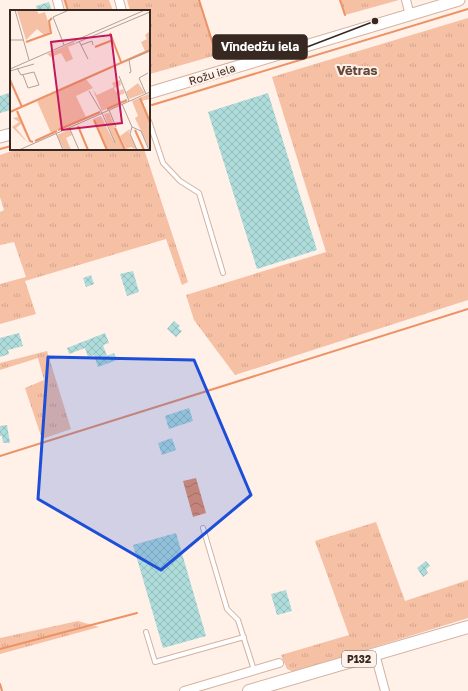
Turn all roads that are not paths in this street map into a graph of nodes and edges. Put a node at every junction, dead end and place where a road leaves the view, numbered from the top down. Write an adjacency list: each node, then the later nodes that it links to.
1 (57, 0): 5 (street)
2 (119, 0): 6 (street)
3 (406, 0): 7 (street)
4 (459, 0): 7 (street, Rožu iela)
5 (60, 10)
6 (122, 10)
7 (410, 15): 8 (street, Rožu iela)
8 (150, 92)
9 (150, 124): 12 (lane)
10 (10, 134): 11 (street)
11 (0, 137)
12 (223, 273)
13 (204, 528): 16 (lane)
14 (468, 627): 17 (main road, P132)
15 (146, 632): 16 (lane)
16 (244, 637): 19 (lane)
17 (375, 654): 21 (main road, P132); 22 (street)
18 (279, 663): 19 (street)
19 (254, 670): 20 (street)
20 (184, 691)
21 (249, 691)
22 (385, 691)

